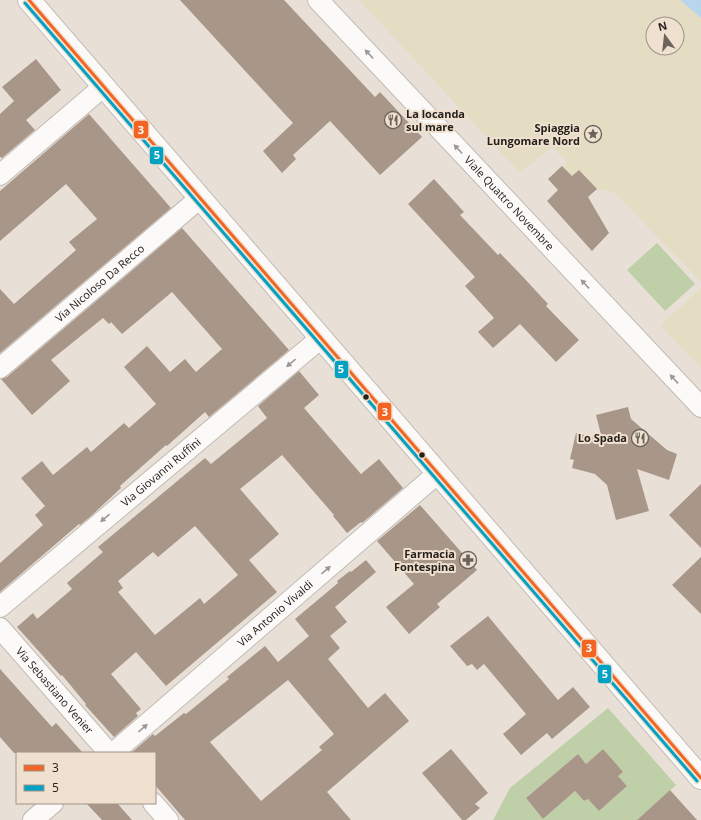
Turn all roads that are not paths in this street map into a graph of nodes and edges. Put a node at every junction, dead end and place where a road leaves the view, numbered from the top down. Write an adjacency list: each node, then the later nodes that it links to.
1 (29, 0): 3 (main road)
2 (318, 0): 8 (street, Viale Quattro Novembre, one-way to 2)
3 (104, 86): 4 (street); 5 (main road)
4 (0, 175)
5 (200, 198): 6 (main road); 7 (street, Via Nicoloso Da Recco)
6 (321, 338): 9 (main road); 10 (street, Via Giovanni Ruffini, one-way to 10)
7 (0, 368)
8 (701, 407)
9 (438, 473): 13 (street, Via Antonio Vivaldi, one-way to 9); 14 (main road)
10 (0, 607)
11 (0, 628): 12 (street, Via Sebastiano Venier)
12 (109, 752)
13 (114, 752)
14 (701, 778)
15 (52, 804): 17 (street)
16 (154, 804): 18 (street)
17 (33, 820)
18 (168, 820)

